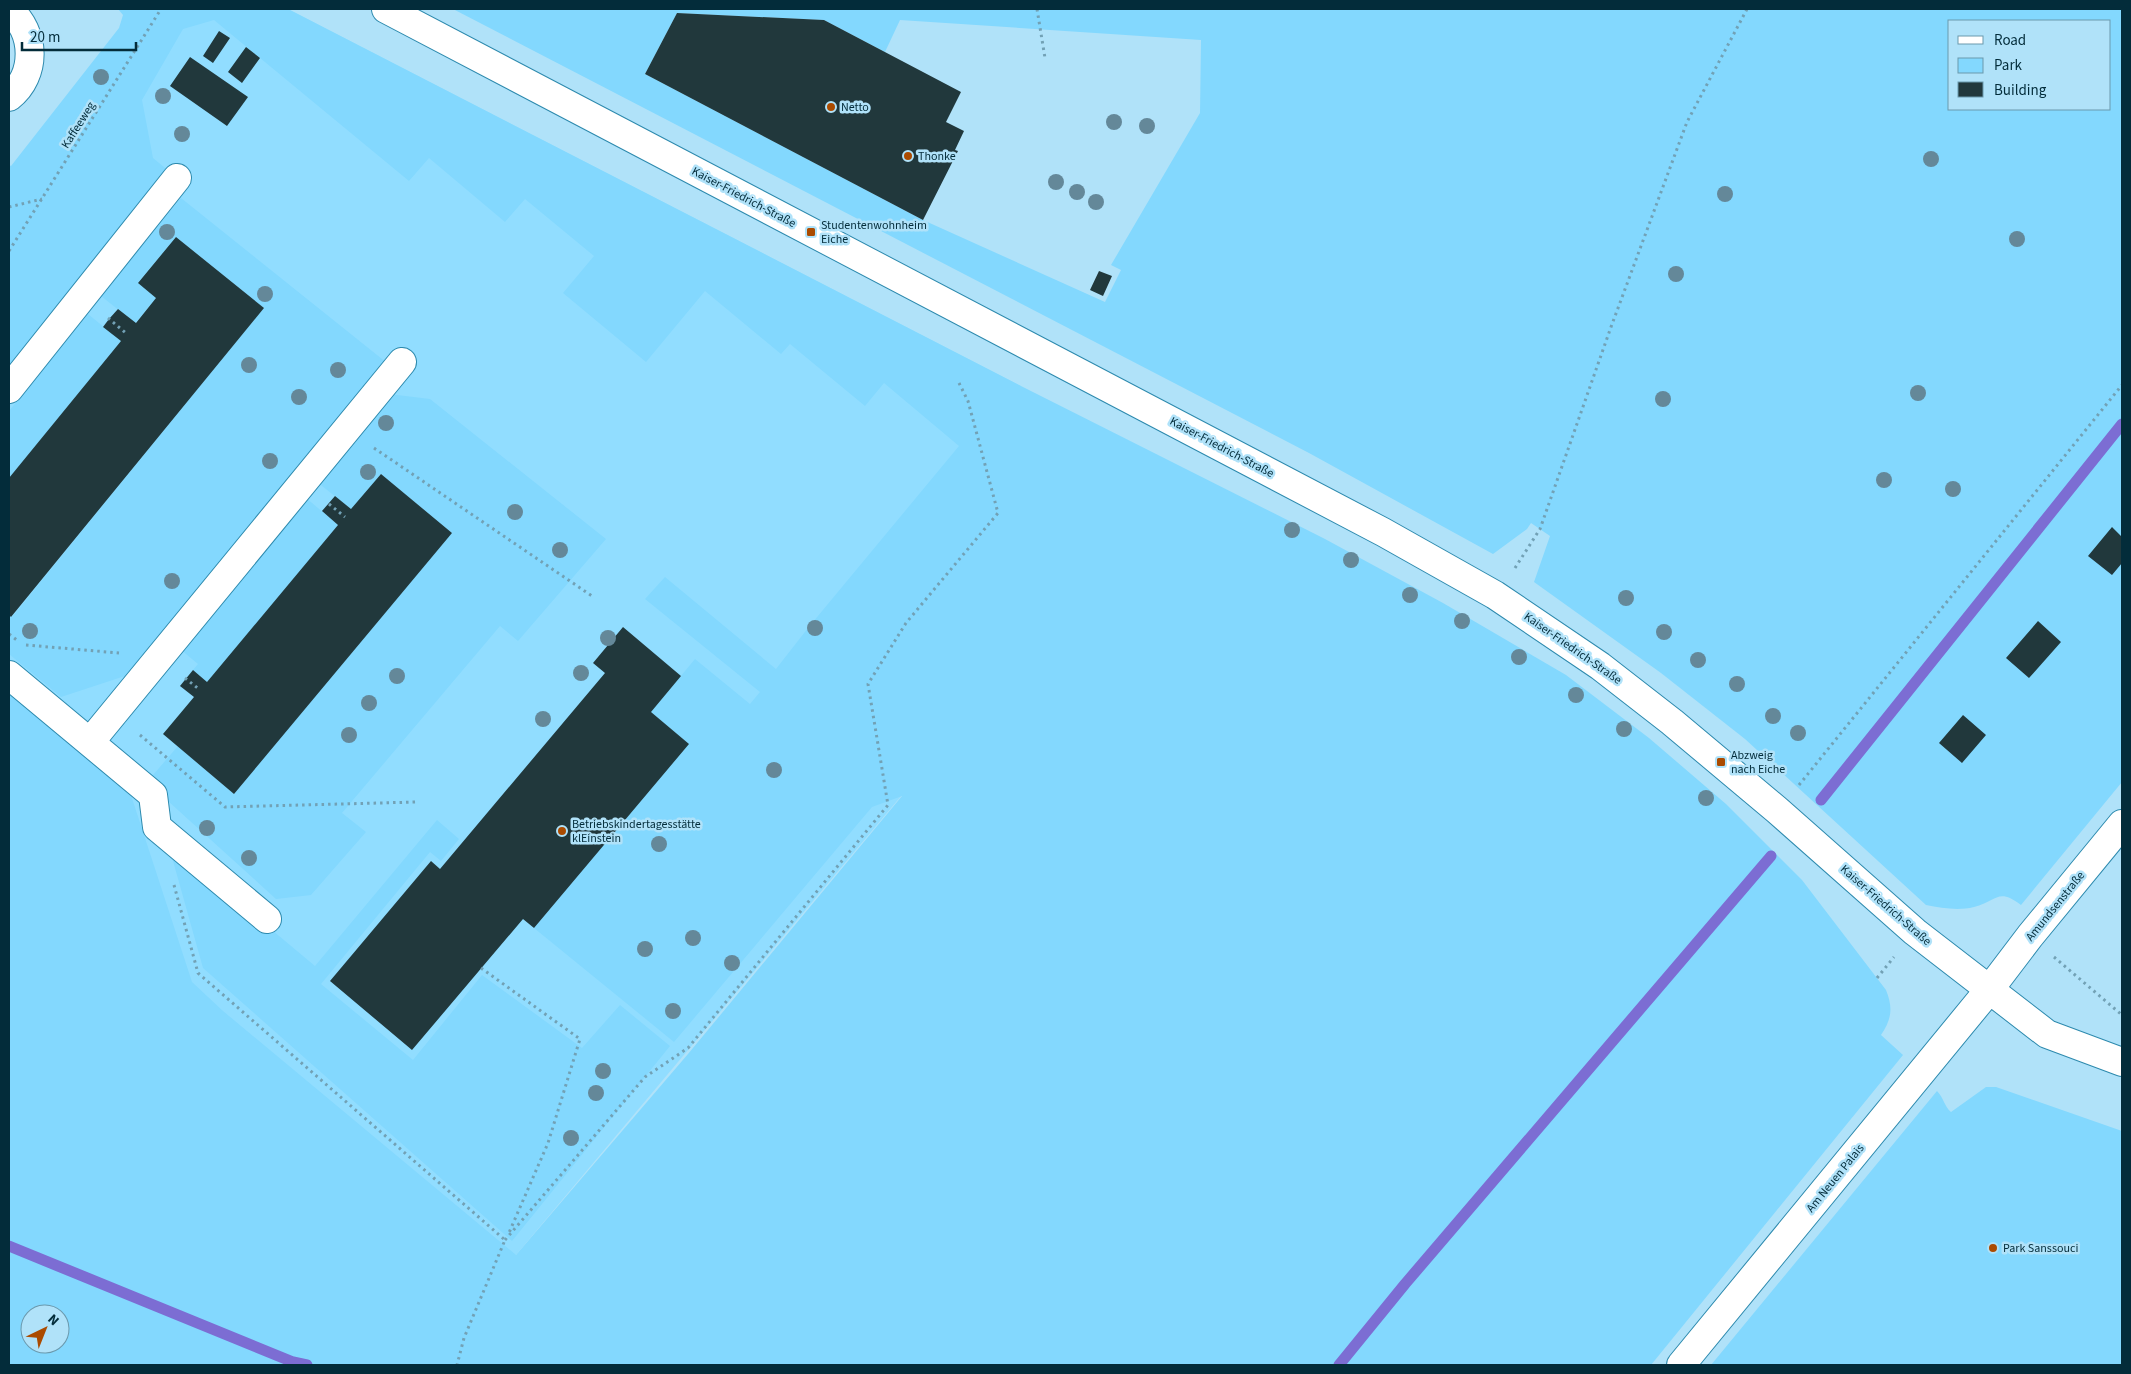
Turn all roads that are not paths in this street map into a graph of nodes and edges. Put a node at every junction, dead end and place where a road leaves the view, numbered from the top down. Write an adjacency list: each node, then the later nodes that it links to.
1 (386, 9): 11 (street, Kaiser-Friedrich-Straße)
2 (9, 10): 3 (street)
3 (9, 98)
4 (177, 178): 6 (street)
5 (402, 362): 8 (street)
6 (9, 389)
7 (9, 675): 8 (street)
8 (90, 742): 10 (street)
9 (2122, 824): 11 (street, Amundsenstraße)
10 (267, 919)
11 (1990, 990): 12 (street, Kaiser-Friedrich-Straße); 13 (street, Am Neuen Palais)
12 (2122, 1062)
13 (1681, 1365)

